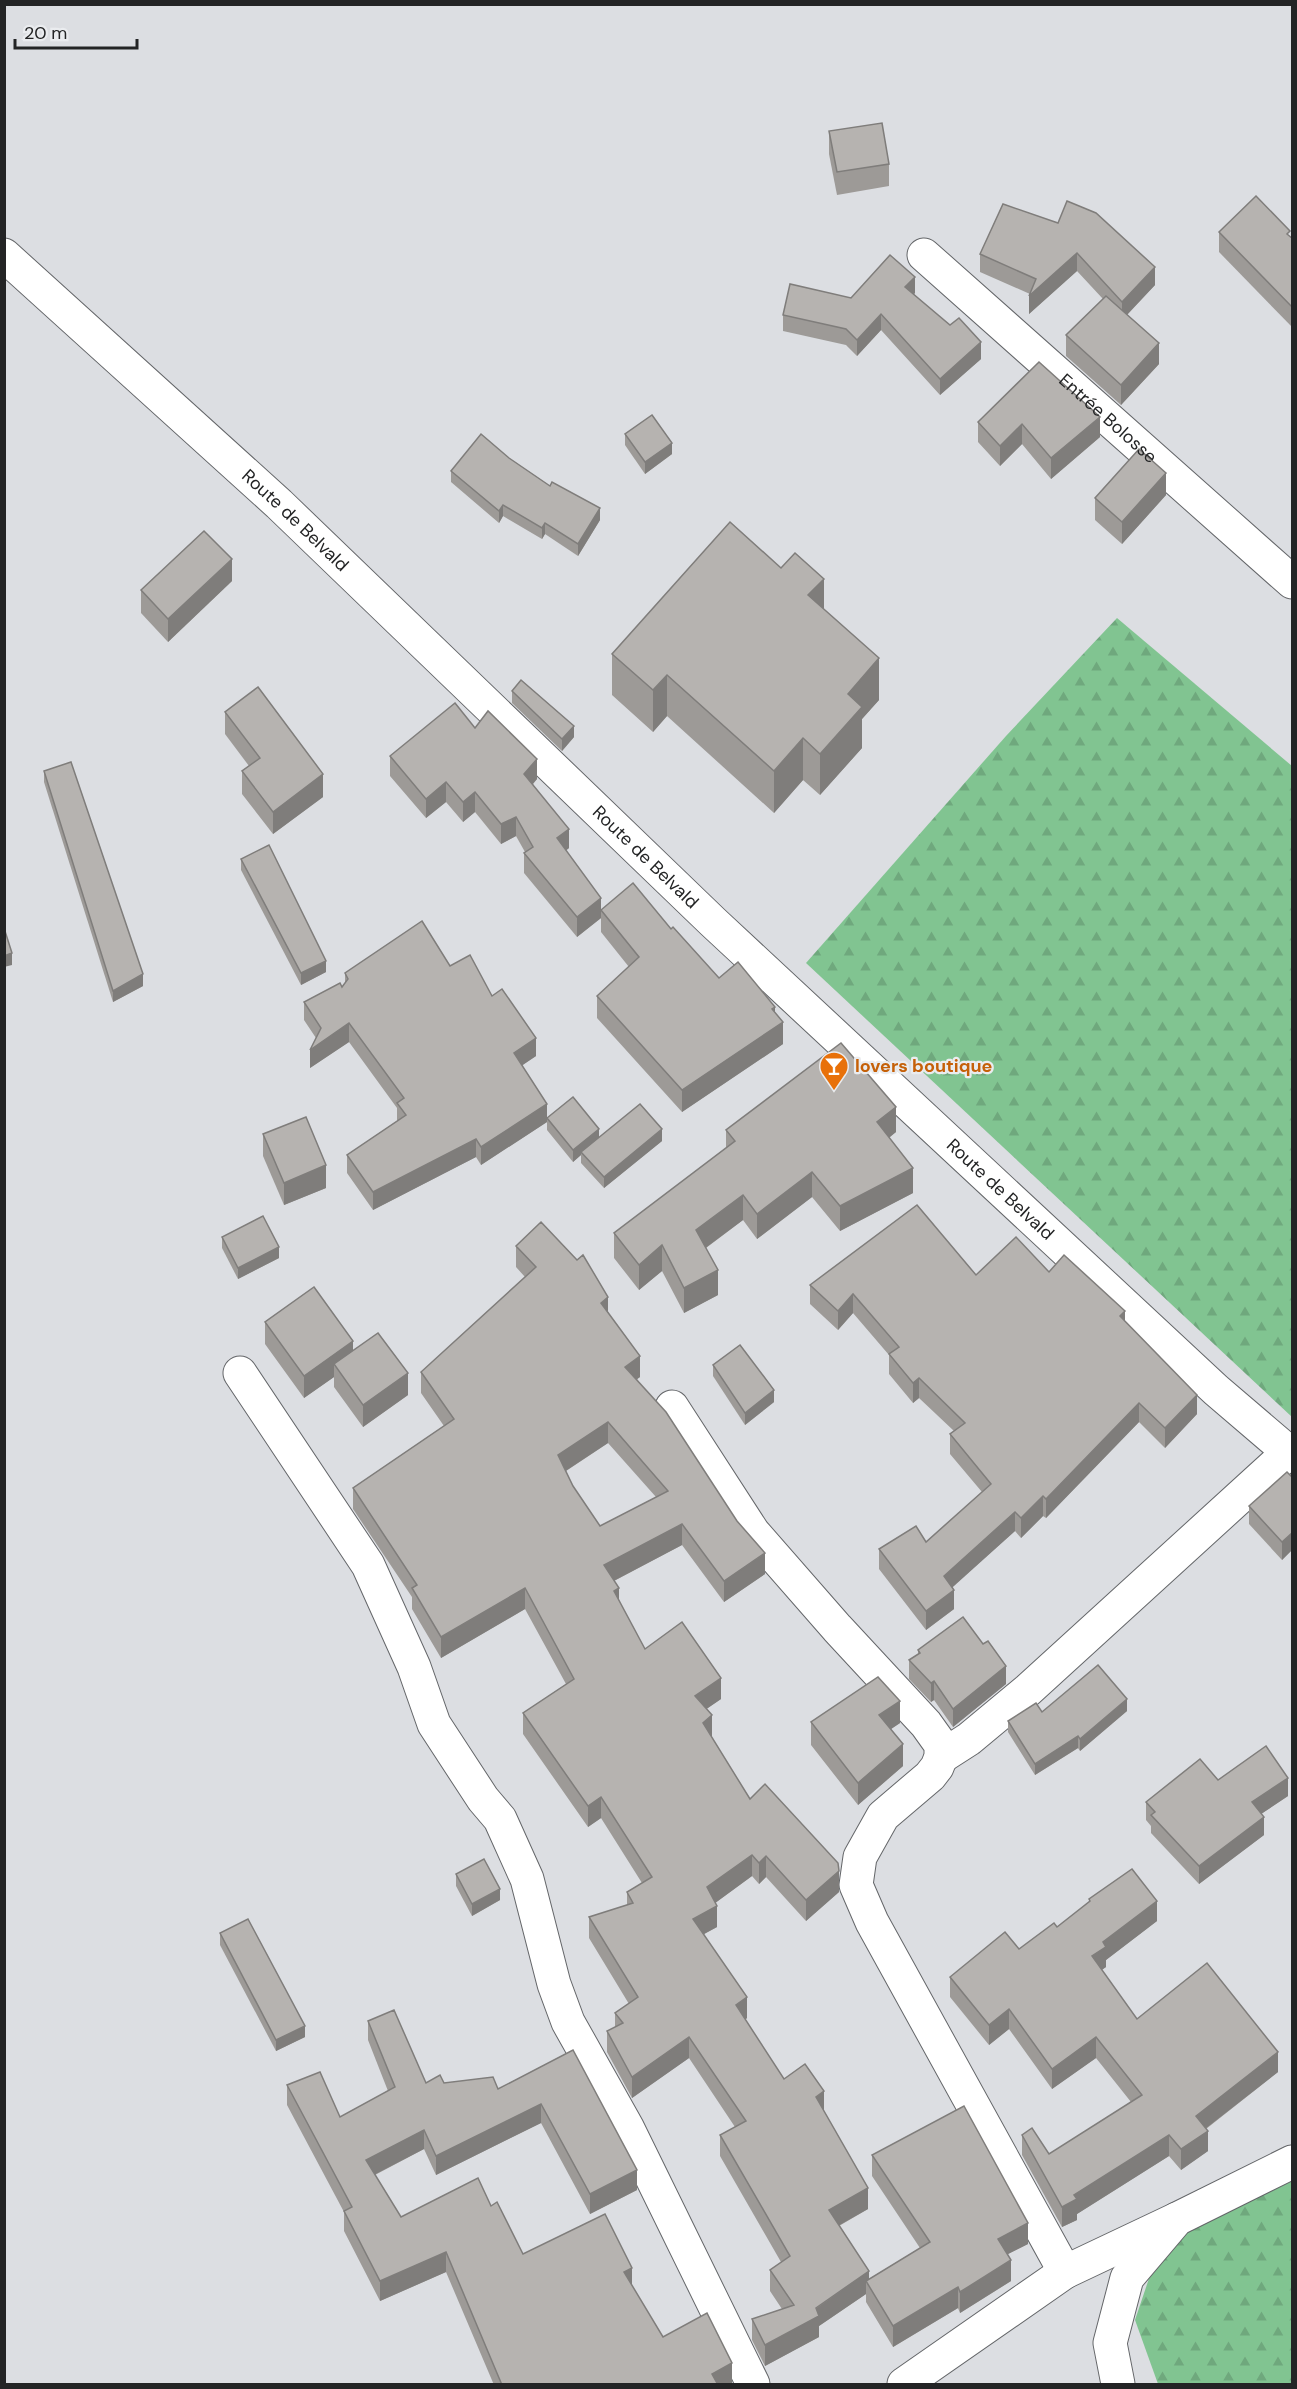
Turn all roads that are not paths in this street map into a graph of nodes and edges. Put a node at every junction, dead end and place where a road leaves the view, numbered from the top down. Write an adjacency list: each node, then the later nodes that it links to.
1 (4, 255): 6 (street, Route de Belvald)
2 (924, 255): 3 (street, Entrée Bolosse)
3 (1293, 582)
4 (240, 1373): 11 (street)
5 (672, 1407): 7 (street)
6 (1291, 1454): 7 (street)
7 (941, 1757): 10 (street)
8 (1293, 2162): 9 (street)
9 (1177, 2219): 10 (street); 13 (street)
10 (1065, 2272): 12 (street)
11 (753, 2385)
12 (904, 2385)
13 (1118, 2385)

